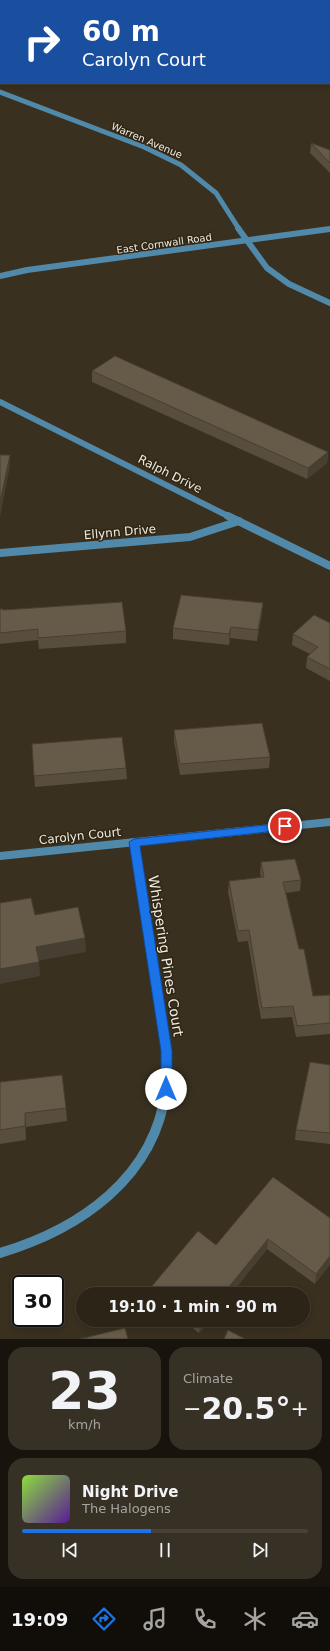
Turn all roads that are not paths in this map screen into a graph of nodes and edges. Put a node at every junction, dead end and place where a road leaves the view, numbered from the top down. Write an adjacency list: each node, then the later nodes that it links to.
1 (0, 92): 3 (street, Warren Avenue)
2 (330, 229): 3 (street, East Cornwall Road)
3 (248, 241): 4 (street, East Cornwall Road); 5 (street, Warren Avenue)
4 (0, 276)
5 (330, 303)
6 (0, 402): 7 (street, Ralph Drive)
7 (239, 521): 8 (street, Ellynn Drive); 9 (street, Ralph Drive)
8 (0, 554)
9 (330, 566)
10 (330, 822): 11 (street, Carolyn Court)
11 (134, 842): 12 (street, Carolyn Court); 13 (street, Whispering Pines Court)
12 (0, 856)
13 (0, 1253)

